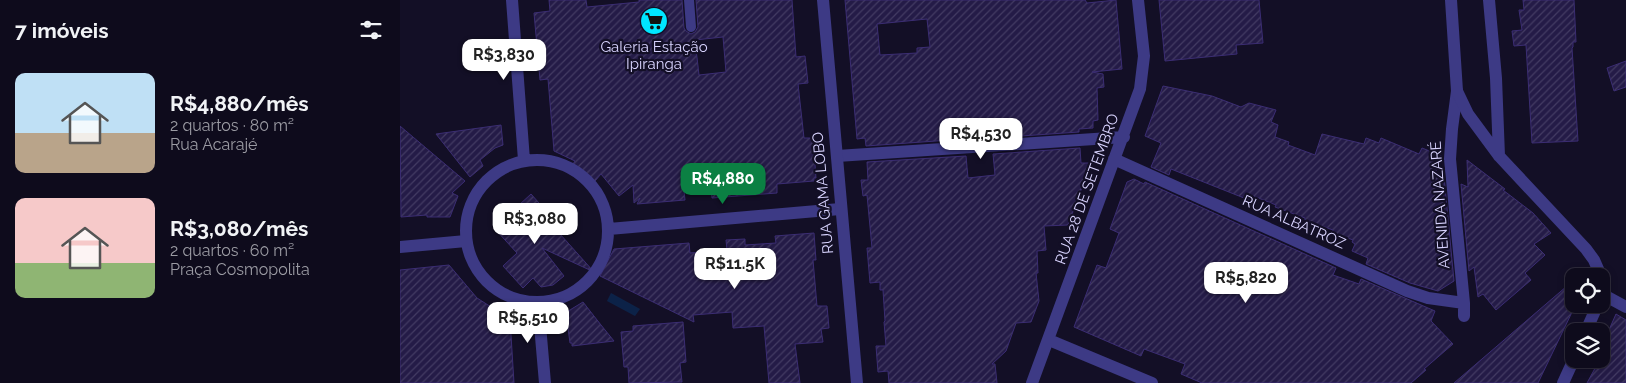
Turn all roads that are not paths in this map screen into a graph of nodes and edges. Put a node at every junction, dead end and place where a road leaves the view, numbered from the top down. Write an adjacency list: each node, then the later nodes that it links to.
1 (512, 0): 13 (street)
2 (689, 0): 7 (lane)
3 (823, 0): 10 (street, RUA GAMA LOBO)
4 (1138, 0): 9 (street, RUA 28 DE SETEMBRO)
5 (1451, 0): 8 (street, AVENIDA NAZARÉ)
6 (1489, 0): 11 (street)
7 (692, 28)
8 (1457, 91): 11 (street, AVENIDA NAZARÉ); 21 (street, AVENIDA NAZARÉ)
9 (1124, 137): 10 (street); 12 (street, RUA 28 DE SETEMBRO)
10 (836, 156): 14 (street, RUA GAMA LOBO)
11 (1499, 156): 18 (street, AVENIDA NAZARÉ)
12 (1114, 159): 21 (street, RUA ALBATROZ); 24 (street, RUA 28 DE SETEMBRO)
13 (524, 160): 15 (street); 16 (street)
14 (840, 208): 15 (street); 27 (street, RUA GAMA LOBO)
15 (609, 229): 20 (street)
16 (466, 241): 17 (street); 20 (street)
17 (400, 247)
18 (1597, 268)
19 (1610, 301): 22 (street)
20 (538, 302): 26 (street)
21 (1464, 303): 23 (street, AVENIDA NAZARÉ)
22 (1626, 307)
23 (1464, 316)
24 (1049, 340): 28 (street, RUA 28 DE SETEMBRO); 29 (street)
25 (1570, 368): 30 (street)
26 (545, 383)
27 (857, 383)
28 (1032, 383)
29 (1152, 383)
30 (1563, 383)

